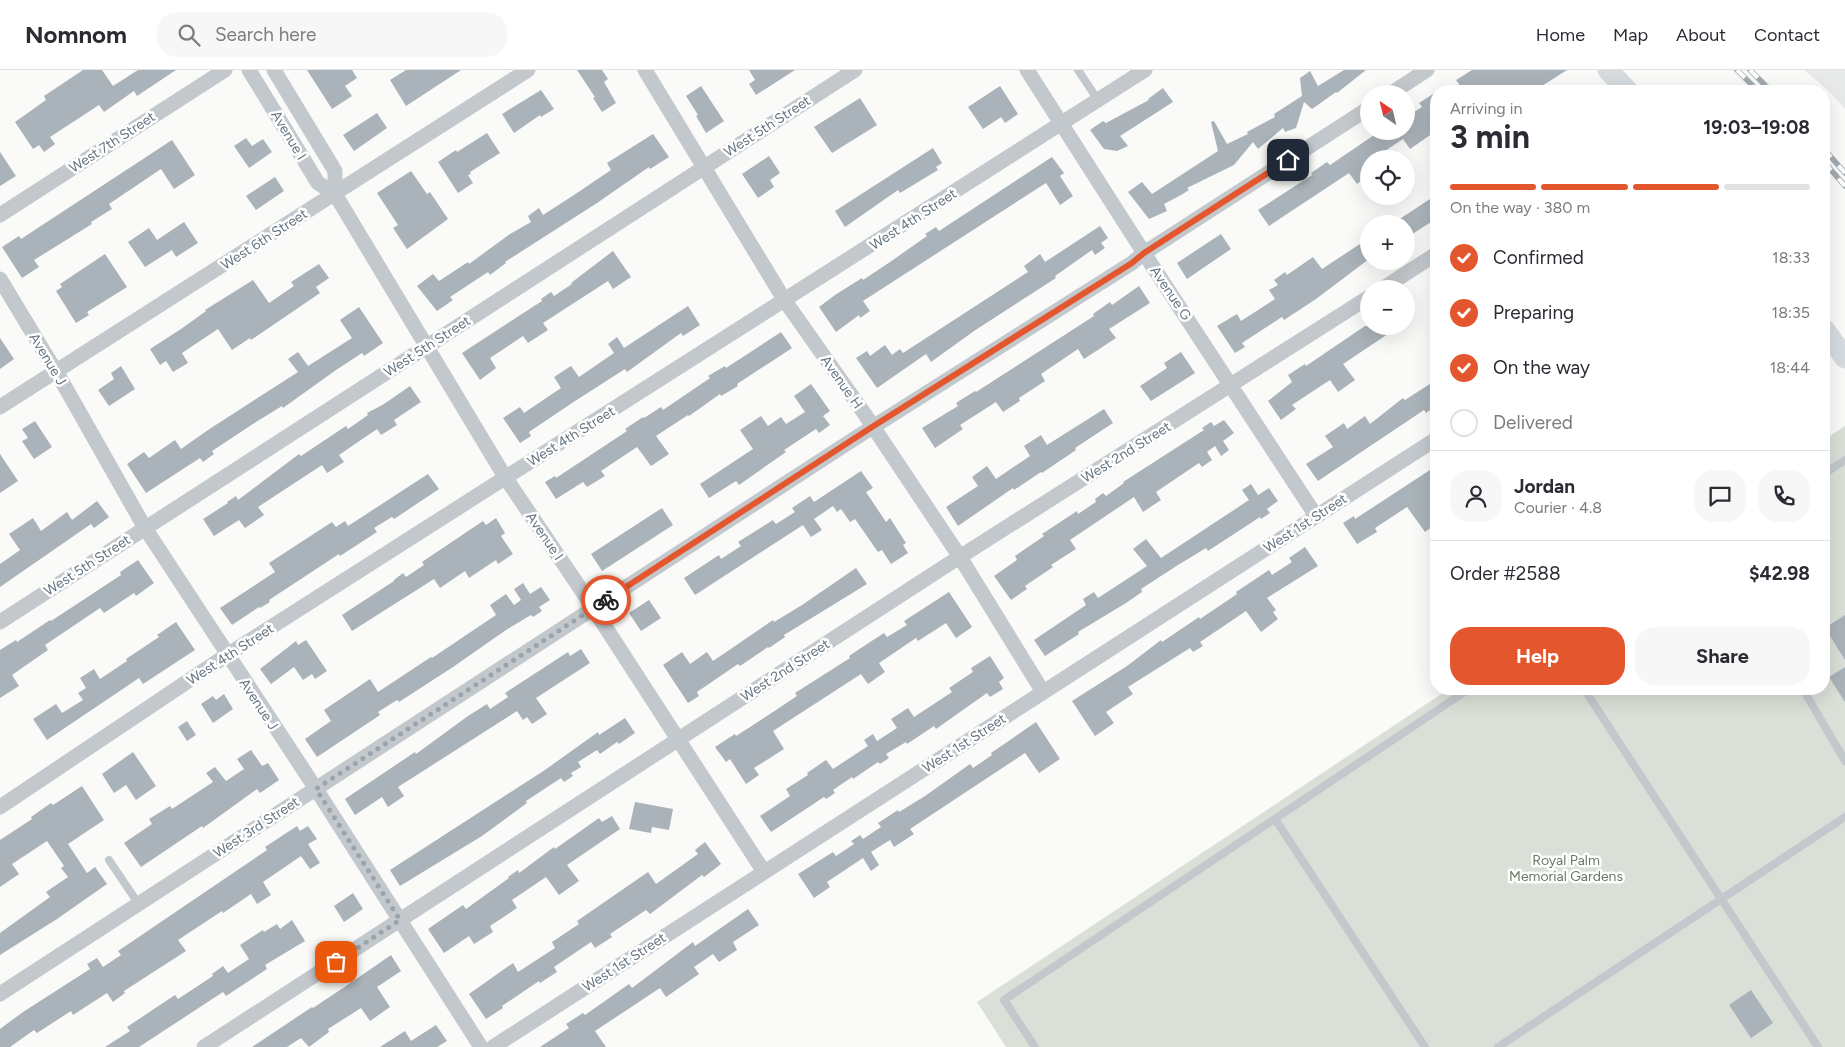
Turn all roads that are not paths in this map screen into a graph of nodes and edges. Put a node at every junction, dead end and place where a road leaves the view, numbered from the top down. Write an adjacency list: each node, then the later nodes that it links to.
1 (225, 70): 17 (street, West 7th Street)
2 (249, 70): 16 (street, Avenue I)
3 (274, 70): 16 (street, Avenue I)
4 (528, 70): 16 (street, West 6th Street)
5 (644, 70): 15 (street, Avenue H)
6 (855, 70): 15 (street, West 5th Street)
7 (1027, 70): 14 (street, Avenue G)
8 (1078, 70): 12 (lane)
9 (1145, 70): 12 (street, West 4th Street)
10 (1427, 70): 11 (street)
11 (1404, 85)
12 (1098, 100): 14 (street, West 4th Street)
13 (1360, 114): 18 (street, West 3rd Street)
14 (1062, 124): 18 (street, Avenue G); 22 (street, West 4th Street)
15 (703, 167): 22 (street, Avenue H); 25 (street, West 5th Street)
16 (335, 194): 25 (street, Avenue I); 27 (street, West 6th Street)
17 (0, 214)
18 (1144, 253): 28 (street, Avenue G); 30 (street, West 3rd Street)
19 (1430, 258): 21 (street)
20 (0, 278): 27 (street, Avenue J)
21 (1396, 280)
22 (785, 300): 30 (street, Avenue H); 34 (street, West 4th Street)
23 (1360, 303): 28 (street, West 2nd Street)
24 (1830, 337): 26 (main road)
25 (426, 347): 34 (street, Avenue I); 36 (street, West 5th Street)
26 (1845, 358)
27 (56, 372): 29 (street, West 6th Street); 36 (street, Avenue J)
28 (1231, 385): 35 (street, Avenue G); 37 (street, West 2nd Street)
29 (0, 408)
30 (872, 427): 37 (street, Avenue H); 38 (street, West 3rd Street)
31 (1430, 443): 35 (street, West 1st Street)
32 (1845, 460): 33 (lane)
33 (1830, 470)
34 (505, 477): 38 (street, Avenue I); 40 (street, West 4th Street)
35 (1316, 516): 41 (street, West 1st Street)
36 (144, 528): 39 (street, West 5th Street); 40 (street, Avenue J)
37 (960, 558): 41 (street, Avenue H); 45 (street, West 2nd Street)
38 (593, 608): 45 (street, Avenue I); 47 (street, West 3rd Street)
39 (0, 622)
40 (227, 655): 47 (street, Avenue J); 48 (street, West 4th Street)
41 (1043, 692): 52 (street, West 1st Street)
42 (1460, 695): 50 (lane)
43 (1588, 695): 53 (lane)
44 (1806, 695): 46 (lane)
45 (679, 740): 52 (street, Avenue I); 55 (street, West 2nd Street)
46 (1845, 761)
47 (316, 789): 54 (street, West 3rd Street); 55 (street, Avenue J)
48 (0, 807)
49 (1845, 817): 53 (lane)
50 (1275, 819): 60 (lane); 61 (lane)
51 (109, 860): 54 (lane)
52 (764, 872): 59 (street, West 1st Street)
53 (1721, 899): 62 (lane); 63 (lane)
54 (138, 903): 56 (street, West 3rd Street)
55 (400, 920): 57 (street, West 2nd Street); 58 (street, Avenue J)
56 (0, 994)
57 (204, 1047)
58 (481, 1047)
59 (493, 1047)
60 (1035, 1047)
61 (1425, 1047)
62 (1498, 1047)
63 (1818, 1047)

